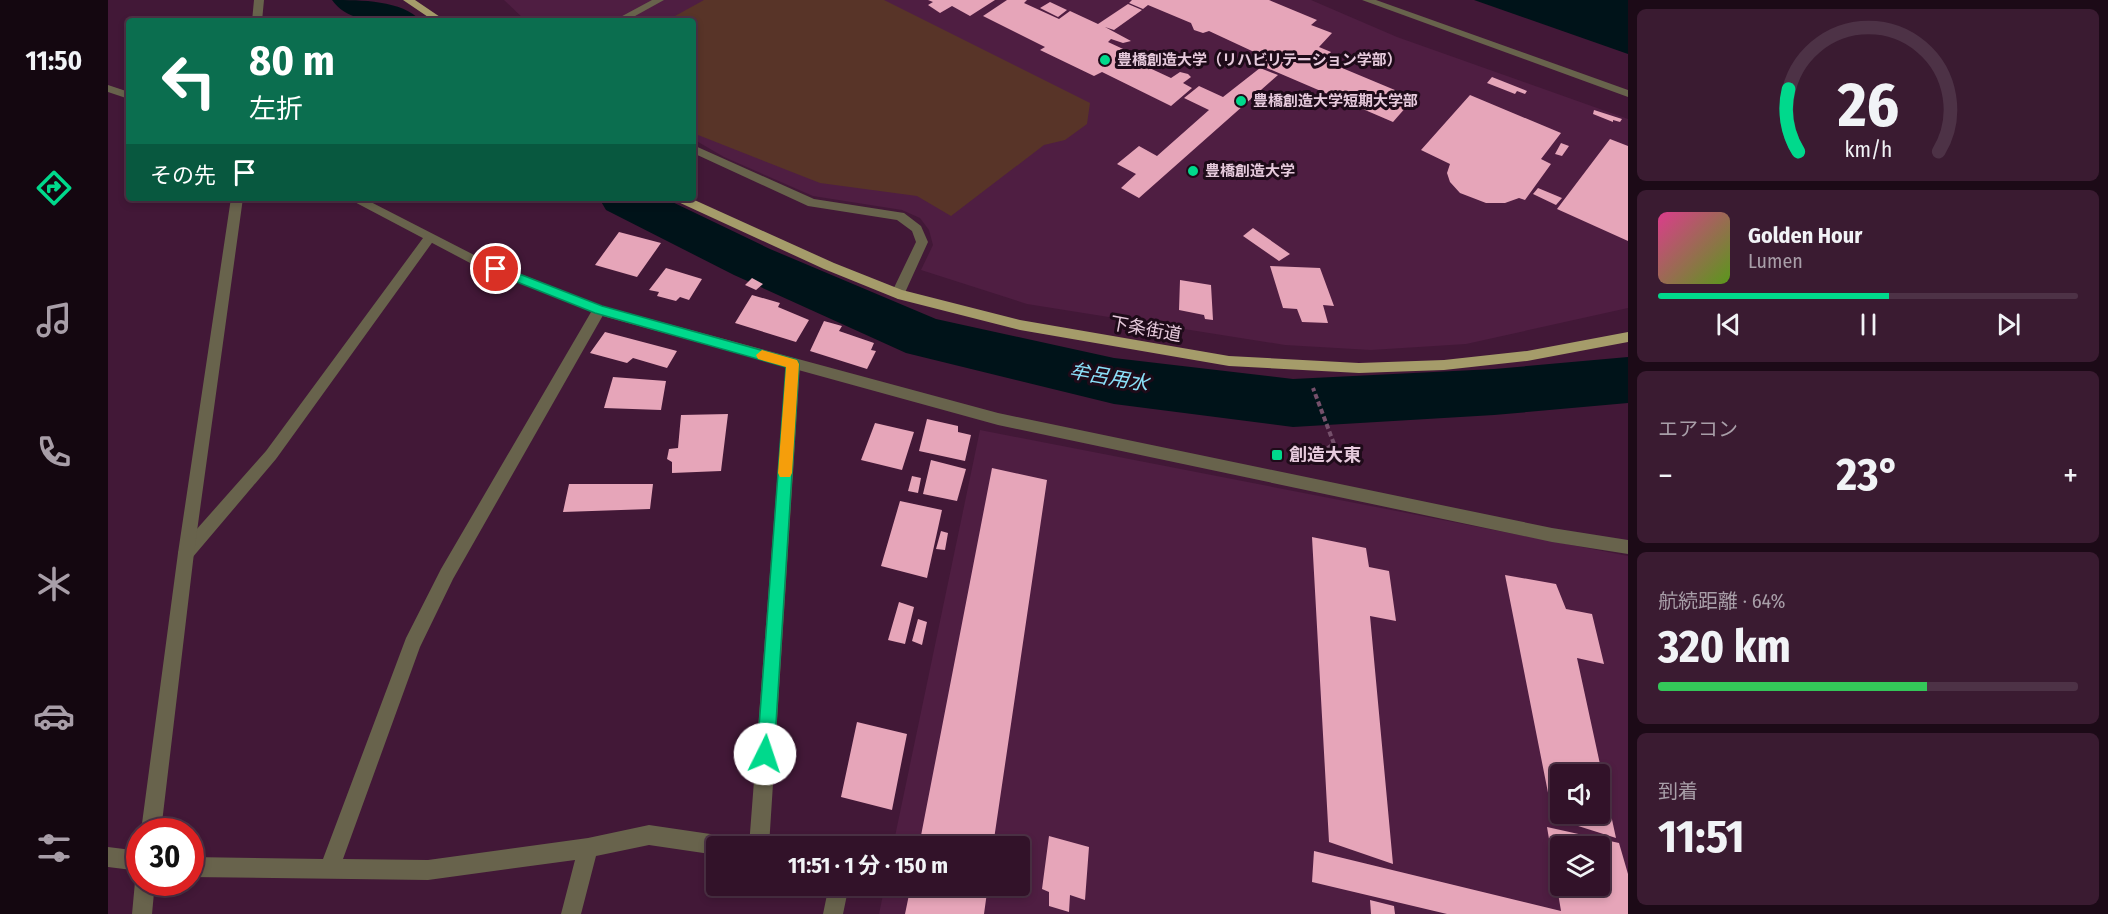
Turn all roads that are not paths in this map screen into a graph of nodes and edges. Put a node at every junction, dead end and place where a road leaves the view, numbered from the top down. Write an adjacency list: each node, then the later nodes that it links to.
1 (259, 0): 5 (street)
2 (408, 0): 6 (main road)
3 (658, 0): 7 (street)
4 (1368, 0): 9 (street)
5 (257, 18)
6 (436, 18)
7 (624, 18)
8 (108, 88): 10 (street)
9 (1628, 93)
10 (126, 95)
11 (696, 150): 16 (street)
12 (237, 201): 21 (street)
13 (359, 201): 15 (street)
14 (687, 201): 16 (main road, 下条街道)
15 (430, 237): 17 (street); 21 (street)
16 (898, 294): 18 (main road, 下条街道)
17 (599, 310): 19 (street); 29 (street)
18 (1628, 337)
19 (793, 364): 20 (street); 23 (street)
20 (1628, 547)
21 (186, 553): 22 (street)
22 (153, 818)
23 (760, 836)
24 (706, 843): 25 (street)
25 (588, 848): 29 (street); 33 (street)
26 (108, 857): 27 (street)
27 (126, 859)
28 (204, 867): 29 (street)
29 (330, 867)
30 (144, 896): 32 (street)
31 (837, 896): 34 (street)
32 (142, 914)
33 (571, 914)
34 (833, 914)

